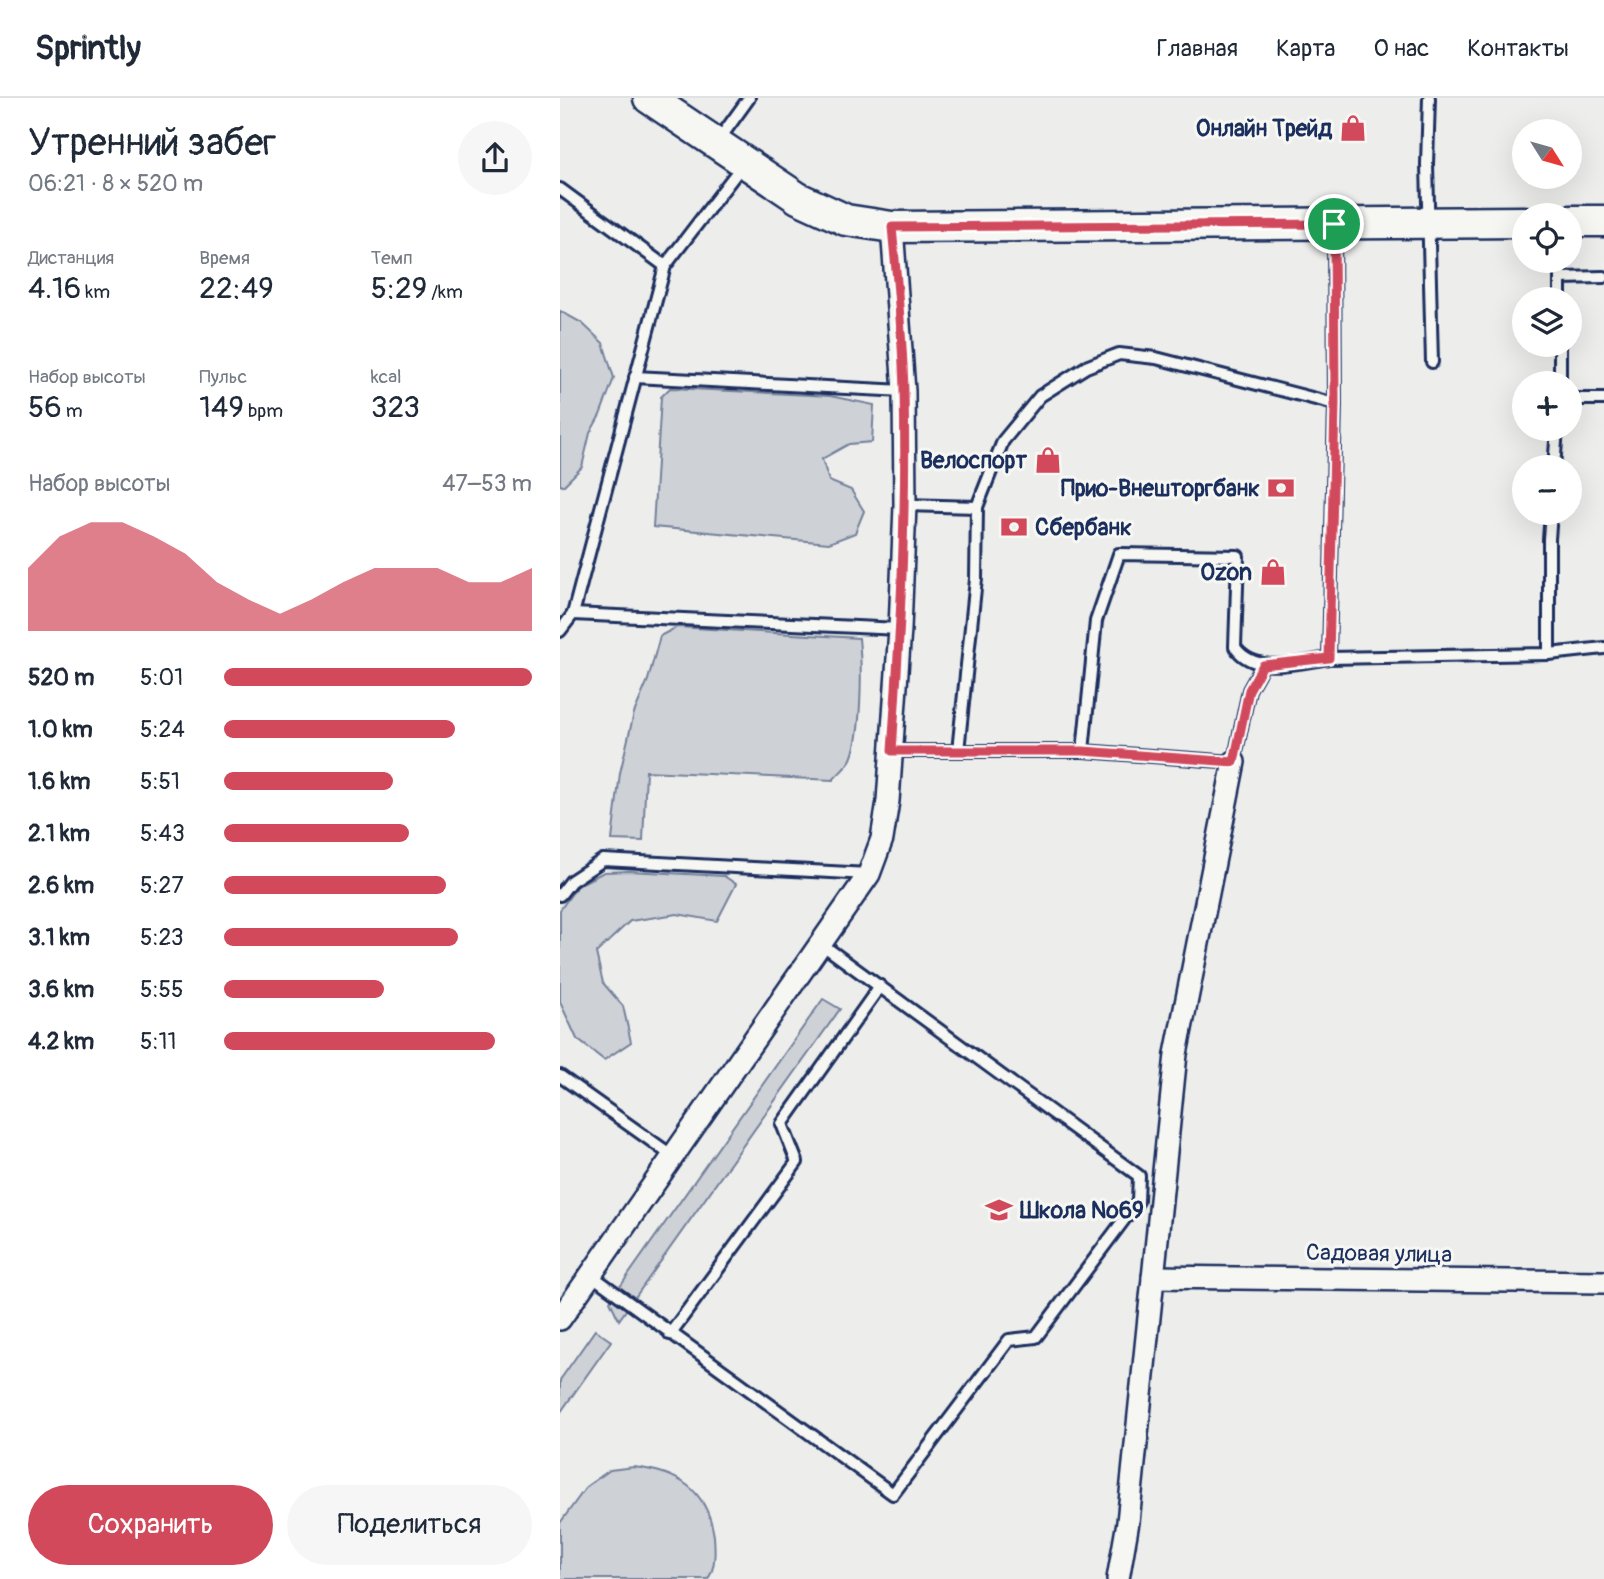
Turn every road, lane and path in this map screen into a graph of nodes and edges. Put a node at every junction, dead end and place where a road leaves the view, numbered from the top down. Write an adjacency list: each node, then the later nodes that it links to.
1 (649, 98): 4 (main road)
2 (749, 98): 4 (lane)
3 (1429, 98): 10 (lane)
4 (716, 144): 5 (main road)
5 (744, 163): 12 (main road); 13 (lane)
6 (560, 189): 13 (lane)
7 (1582, 221): 8 (main road)
8 (1604, 221)
9 (1512, 222): 10 (main road)
10 (1429, 223): 11 (main road); 18 (lane)
11 (1334, 224): 12 (main road); 23 (lane)
12 (892, 227): 20 (street)
13 (665, 266): 19 (lane)
14 (1560, 273): 16 (lane)
15 (1604, 277): 16 (lane)
16 (1560, 278): 17 (lane)
17 (1560, 287)
18 (1432, 362)
19 (635, 377): 20 (lane); 27 (lane)
20 (904, 391): 24 (street)
21 (1582, 399): 22 (lane)
22 (1604, 399)
23 (1335, 404): 25 (lane); 32 (lane)
24 (905, 505): 25 (lane); 28 (street)
25 (977, 507): 35 (lane)
26 (1550, 525): 31 (lane)
27 (573, 614): 28 (lane); 29 (lane)
28 (900, 629): 34 (street)
29 (560, 631)
30 (1604, 648): 31 (lane)
31 (1549, 654): 32 (lane)
32 (1329, 658): 33 (lane)
33 (1263, 665): 36 (lane); 37 (lane)
34 (892, 751): 35 (lane); 38 (street)
35 (958, 751): 36 (lane)
36 (1083, 751): 37 (lane)
37 (1234, 762): 45 (street)
38 (869, 874): 39 (lane); 40 (street)
39 (560, 895)
40 (820, 943): 41 (lane); 43 (street)
41 (880, 986): 48 (lane); 48 (lane)
42 (560, 1076): 43 (lane)
43 (674, 1157): 44 (street)
44 (591, 1275): 47 (street); 48 (lane)
45 (1153, 1277): 46 (street, Садовая улица); 49 (street)
46 (1604, 1282)
47 (560, 1319)
48 (670, 1334)
49 (1118, 1579)

